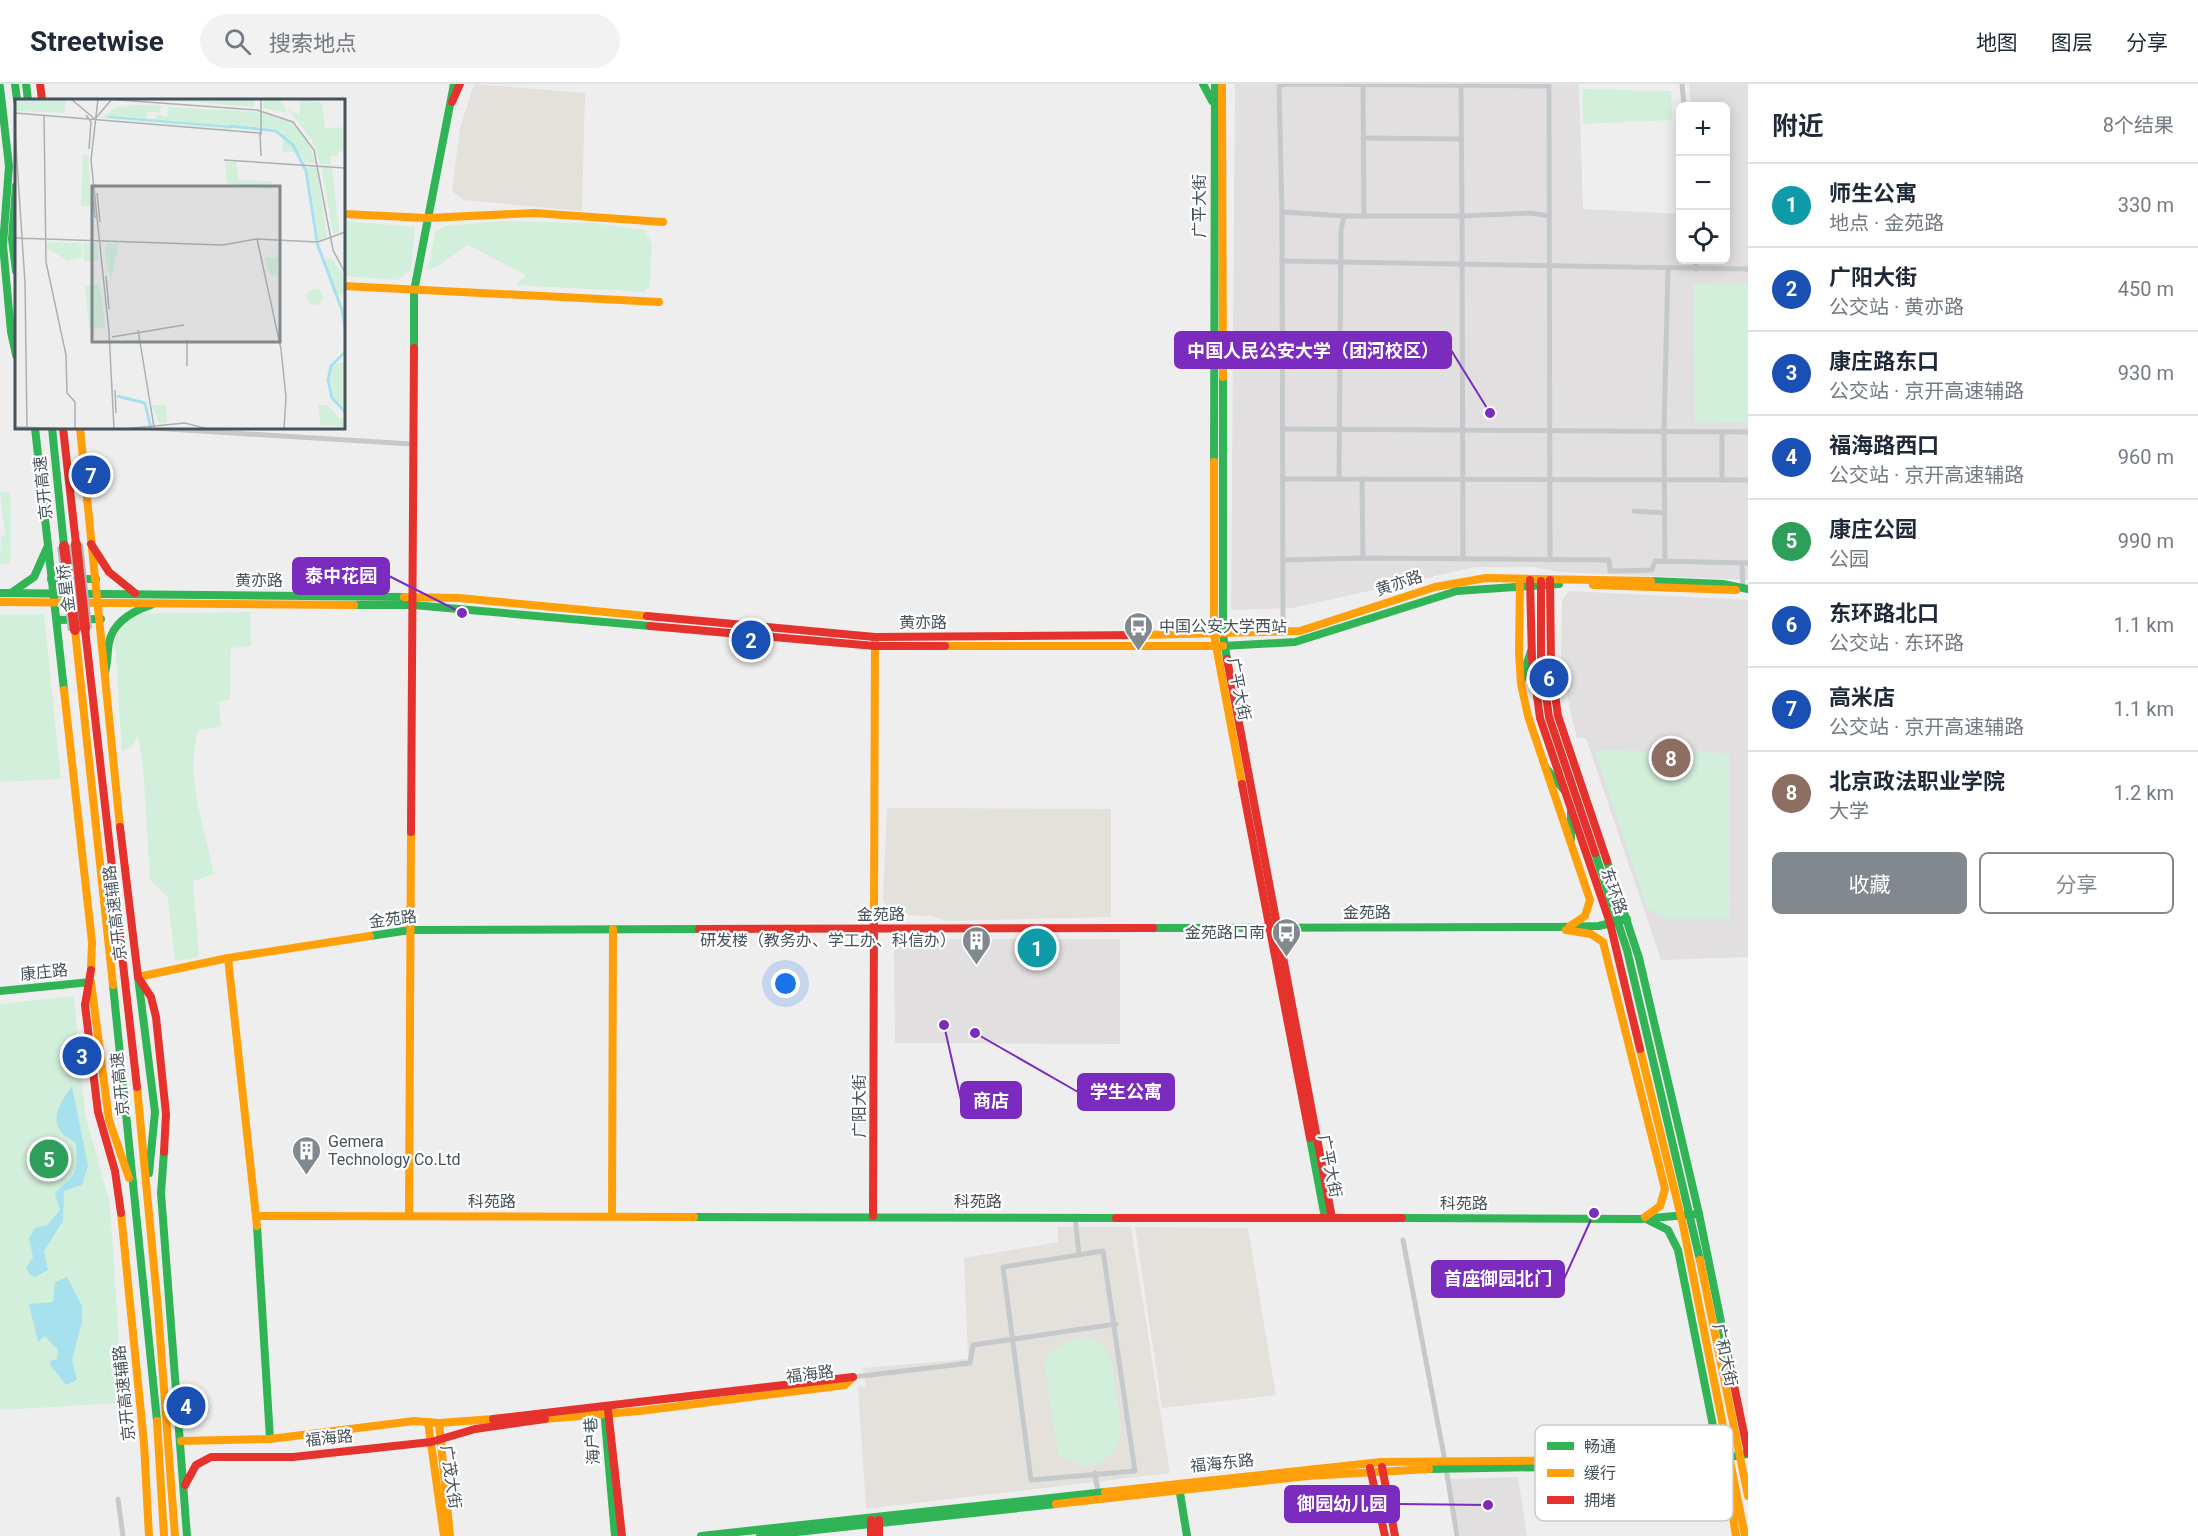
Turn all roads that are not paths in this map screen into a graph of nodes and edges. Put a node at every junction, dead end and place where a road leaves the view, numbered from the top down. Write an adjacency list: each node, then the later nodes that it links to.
1 (15, 84): 13 (main road)
2 (26, 84): 14 (main road)
3 (40, 84): 15 (main road)
4 (460, 84): 17 (main road)
5 (1203, 84): 18 (main road)
6 (1215, 84): 18 (main road, 广平大街)
7 (1222, 84): 91 (main road, 广平大街)
8 (1682, 84): 16 (street)
9 (1363, 85): 10 (street); 19 (street); 22 (street)
10 (1461, 85): 20 (street); 27 (street)
11 (0, 87): 39 (main road)
12 (452, 87): 17 (main road)
13 (17, 99)
14 (28, 99)
15 (42, 99)
16 (1684, 102)
17 (449, 106): 28 (main road)
18 (1215, 111): 91 (main road, 广平大街)
19 (1363, 138): 20 (street); 25 (street)
20 (1462, 139): 26 (street)
21 (15, 199): 33 (main road)
22 (1282, 212): 24 (street); 30 (street)
23 (345, 214): 28 (main road)
24 (1344, 216): 25 (street); 31 (street)
25 (1364, 216): 26 (street)
26 (1462, 216): 27 (street); 32 (street)
27 (1549, 216): 35 (street)
28 (427, 218): 29 (main road); 41 (main road)
29 (663, 222)
30 (1282, 261): 31 (street); 49 (street)
31 (1341, 261): 32 (street); 51 (street)
32 (1462, 262): 35 (street); 50 (street)
33 (15, 263)
34 (1695, 264): 37 (street)
35 (1550, 265): 36 (street); 52 (street)
36 (1668, 268): 37 (street); 53 (street)
37 (1696, 269): 38 (street)
38 (1748, 269)
39 (2, 282): 43 (main road)
40 (345, 286): 41 (main road)
41 (414, 291): 42 (main road); 56 (main road)
42 (659, 302)
43 (15, 351)
44 (35, 429): 69 (main road, 京开高速辅路)
45 (52, 429): 68 (main road, 京开高速)
46 (63, 429): 68 (main road, 京开高速)
47 (80, 429): 67 (main road, 京开高速辅路)
48 (167, 429): 56 (street)
49 (1283, 429): 51 (street); 57 (street)
50 (1462, 430): 51 (street); 52 (street); 60 (street)
51 (1340, 431): 58 (street)
52 (1550, 431): 53 (street); 61 (street)
53 (1664, 431): 54 (street); 62 (street)
54 (1722, 432): 55 (street); 63 (street)
55 (1748, 432)
56 (411, 444): 84 (main road)
57 (1283, 478): 58 (street); 72 (street)
58 (1339, 479): 59 (street)
59 (1362, 479): 60 (street); 70 (street)
60 (1463, 479): 61 (street); 71 (street)
61 (1550, 479): 62 (street); 73 (street)
62 (1664, 480): 63 (street); 66 (street)
63 (1722, 480): 64 (street)
64 (1748, 480)
65 (1634, 511): 66 (street)
66 (1665, 513): 74 (street)
67 (91, 544): 77 (main road, 京开高速辅路); 81 (main road)
68 (70, 545): 89 (main road, 金星桥, bridge)
69 (47, 548): 76 (main road, 京开高速辅路); 80 (main road)
70 (1363, 558): 71 (street); 72 (street)
71 (1463, 559): 73 (street)
72 (1282, 560): 90 (street)
73 (1550, 560): 74 (street)
74 (1665, 561): 75 (street)
75 (1745, 562): 79 (street)
76 (51, 579): 77 (main road); 82 (main road, 京开高速辅路)
77 (96, 579): 83 (main road, 京开高速辅路)
78 (1536, 581): 79 (main road, 黄亦路); 90 (main road, 黄亦路); 91 (main road, 黄亦路); 93 (main road, 东环路); 95 (main road); 96 (main road, 东环路); 97 (main road)
79 (1745, 589)
80 (5, 593): 82 (main road)
81 (138, 594): 83 (main road, 黄亦路); 84 (main road, 黄亦路)
82 (54, 598): 83 (main road); 85 (main road); 88 (main road, 京开高速辅路)
83 (98, 598): 86 (main road, 黄亦路); 87 (main road, 京开高速辅路)
84 (413, 601): 86 (main road, 黄亦路); 92 (main road, 黄亦路); 110 (main road)
85 (0, 602)
86 (157, 603): 94 (main road)
87 (101, 619): 88 (main road); 94 (main road, 京开高速辅路)
88 (57, 620): 115 (main road, 京开高速辅路)
89 (80, 630): 125 (main road, 京开高速); 126 (main road, 京开高速)
90 (1283, 633): 91 (main road, 黄亦路)
91 (1219, 640): 92 (main road, 黄亦路); 105 (main road, 广平大街)
92 (875, 642): 109 (main road, 广阳大街)
93 (1531, 650): 95 (main road); 99 (main road, 东环路)
94 (105, 672): 114 (main road, 京开高速辅路)
95 (1521, 684): 98 (main road)
96 (1552, 726): 97 (main road); 103 (main road, 东环路)
97 (1568, 745): 101 (main road)
98 (1543, 765): 99 (main road); 102 (main road)
99 (1563, 789): 100 (main road, 东环路)
100 (1571, 810): 102 (main road); 104 (main road, 东环路)
101 (1596, 824): 103 (main road); 104 (main road)
102 (1570, 845): 107 (main road)
103 (1598, 861): 104 (main road, 东环路)
104 (1618, 921): 107 (main road, 金苑路); 113 (main road, 东环路); 117 (main road); 118 (main road, 东环路)
105 (1273, 927): 106 (main road, 金苑路); 109 (main road, 金苑路); 133 (main road, 广平大街)
106 (1556, 927): 107 (main road, 金苑路); 111 (main road)
107 (1568, 927)
108 (613, 929): 109 (main road, 金苑路); 110 (main road, 金苑路); 130 (main road)
109 (873, 929): 131 (main road, 广阳大街)
110 (410, 930): 112 (main road, 金苑路); 129 (main road)
111 (1603, 942): 113 (main road); 120 (main road)
112 (228, 958): 114 (main road, 金苑路); 128 (main road)
113 (1619, 961): 122 (main road, 东环路)
114 (138, 976): 126 (main road); 151 (main road, 京开高速辅路)
115 (91, 982): 116 (main road, 康庄路); 125 (main road); 166 (main road, 京开高速辅路)
116 (0, 991)
117 (1654, 1021): 118 (main road); 121 (main road)
118 (1651, 1047): 119 (main road, 东环路)
119 (1659, 1077): 121 (main road); 127 (main road, 东环路)
120 (1642, 1101): 122 (main road); 124 (main road)
121 (1673, 1104): 127 (main road)
122 (1658, 1124): 123 (main road, 东环路)
123 (1662, 1141): 124 (main road); 127 (main road, 东环路)
124 (1659, 1167): 134 (main road)
125 (135, 1197): 167 (main road, 京开高速)
126 (147, 1198): 168 (main road, 京开高速)
127 (1690, 1214): 134 (main road, 科苑路); 137 (main road, 广和大街); 152 (main road, 广和大街)
128 (256, 1216): 129 (main road, 科苑路); 149 (main road)
129 (409, 1216): 130 (main road, 科苑路)
130 (612, 1216): 131 (main road, 科苑路)
131 (873, 1216): 132 (main road, 科苑路)
132 (1075, 1216): 133 (main road, 科苑路); 138 (street)
133 (1328, 1218): 134 (main road, 科苑路)
134 (1640, 1219): 135 (main road)
135 (1674, 1235): 137 (main road); 143 (main road)
136 (1403, 1240): 154 (street)
137 (1688, 1252): 141 (main road, 广和大街)
138 (1079, 1255): 139 (street); 140 (street)
139 (1116, 1324): 140 (street); 156 (street)
140 (1012, 1338): 142 (street); 156 (street)
141 (1712, 1369): 143 (main road); 147 (main road, 广和大街)
142 (853, 1377): 144 (main road, 福海路)
143 (1709, 1402): 146 (main road)
144 (606, 1411): 145 (main road, 福海路); 150 (main road, 福海路); 172 (main road, 海户巷); 173 (main road, 海户巷)
145 (434, 1422): 149 (main road, 福海路); 150 (main road, 广茂大街)
146 (1712, 1425)
147 (1730, 1425)
148 (1733, 1433): 152 (main road, 广和大街)
149 (270, 1439): 151 (main road, 福海路)
150 (437, 1440): 159 (main road, 福海路); 170 (main road, 广茂大街); 171 (main road, 广茂大街)
151 (181, 1441): 159 (main road, 京开高速辅路)
152 (1741, 1457): 161 (main road, 广和大街)
153 (1535, 1464): 154 (main road, 福海东路)
154 (1445, 1465): 155 (main road, 福海东路); 181 (street)
155 (1376, 1467): 157 (main road, 福海东路); 179 (main road); 180 (main road)
156 (1095, 1473): 160 (street)
157 (1179, 1486): 160 (main road, 福海东路); 163 (main road, 福海东路); 178 (main road)
158 (1733, 1486): 161 (main road)
159 (184, 1487): 169 (main road, 京开高速辅路)
160 (1098, 1492): 163 (main road, 福海东路)
161 (1744, 1498): 183 (main road, 广和大街)
162 (118, 1500): 165 (street)
163 (875, 1519): 174 (main road, 福海东路); 175 (main road, 福海东路); 176 (main road); 177 (main road)
164 (1733, 1521): 182 (main road)
165 (123, 1536)
166 (149, 1536)
167 (164, 1536)
168 (175, 1536)
169 (187, 1536)
170 (444, 1536)
171 (450, 1536)
172 (615, 1536)
173 (622, 1536)
174 (701, 1536)
175 (760, 1536)
176 (871, 1536)
177 (879, 1536)
178 (1187, 1536)
179 (1386, 1536)
180 (1395, 1536)
181 (1457, 1536)
182 (1736, 1536)
183 (1745, 1536)

